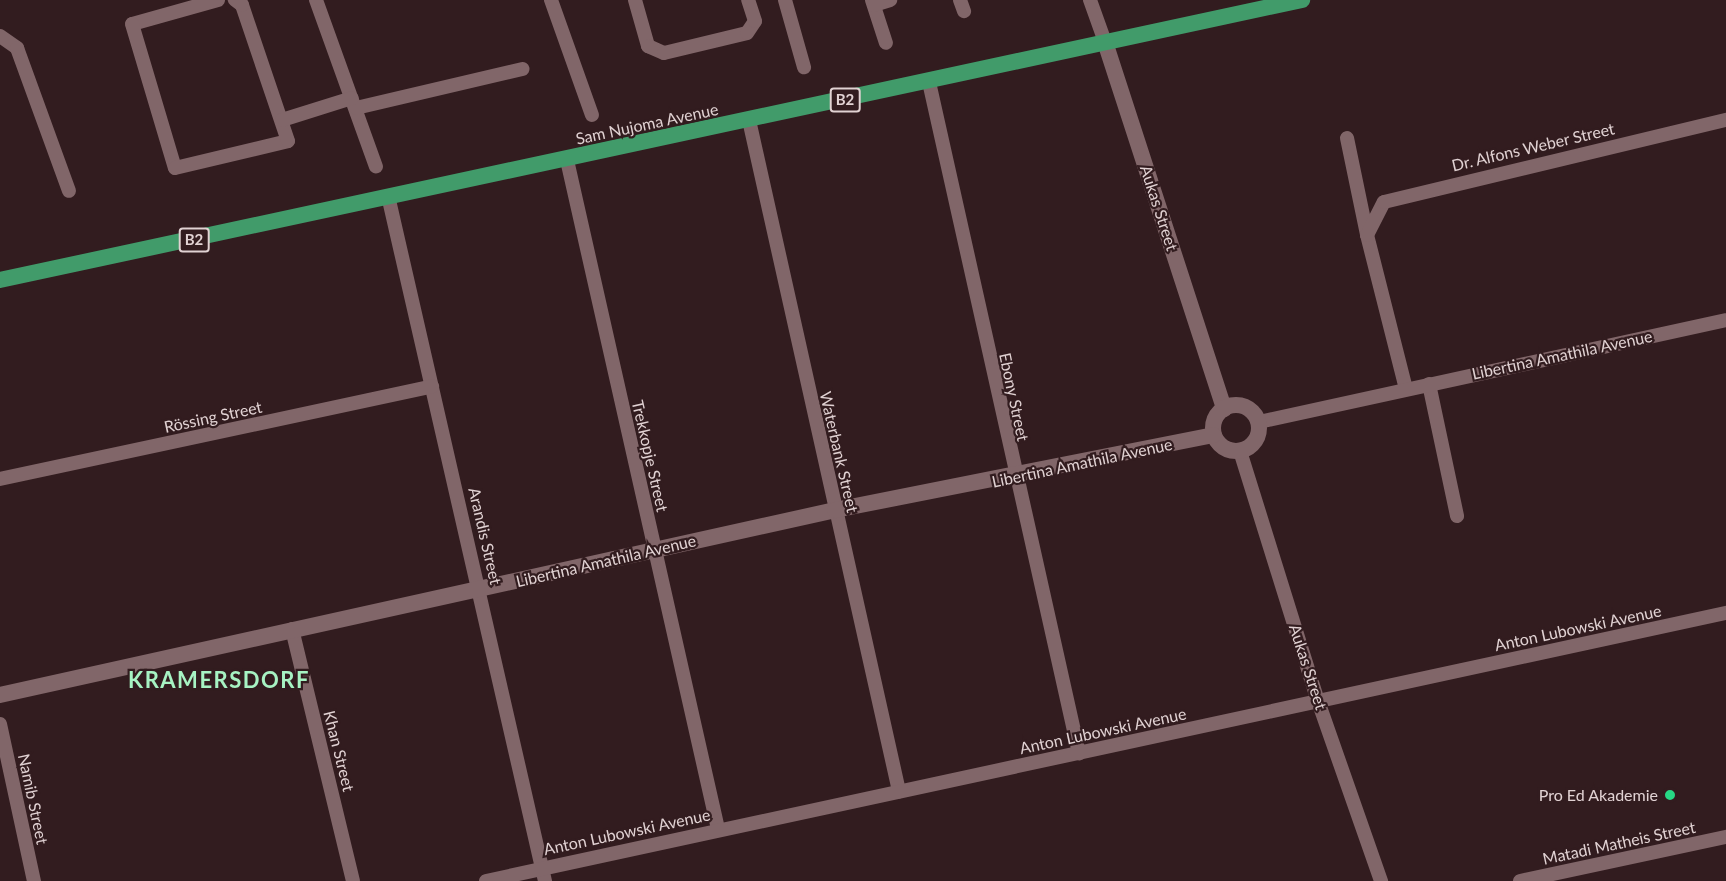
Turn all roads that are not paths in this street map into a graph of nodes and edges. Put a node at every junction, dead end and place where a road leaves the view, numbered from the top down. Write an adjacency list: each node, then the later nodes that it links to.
1 (218, 0): 20 (street)
2 (235, 0): 20 (street)
3 (316, 0): 18 (street)
4 (551, 0): 19 (street)
5 (635, 0): 6 (street)
6 (748, 0)
7 (785, 0): 15 (street)
8 (890, 0): 11 (street)
9 (1090, 0): 13 (street)
10 (1302, 0): 13 (highway, Sam Nujoma Avenue / B2)
11 (873, 2): 14 (street)
12 (0, 36): 26 (street)
13 (1105, 42): 17 (highway, Sam Nujoma Avenue / B2); 34 (street, Aukas Street)
14 (886, 43)
15 (804, 67)
16 (522, 69): 18 (street)
17 (929, 82): 21 (highway, Sam Nujoma Avenue / B2); 38 (street, Ebony Street)
18 (354, 103): 20 (street); 25 (street)
19 (592, 115)
20 (282, 120)
21 (749, 120): 24 (highway, Sam Nujoma Avenue / B2); 40 (street, Waterbank Street)
22 (1726, 120): 28 (street, Dr. Alfons Weber Street)
23 (1347, 138): 28 (street)
24 (567, 160): 27 (highway, Sam Nujoma Avenue / B2); 42 (street, Trekkopje Street)
25 (376, 167)
26 (69, 191)
27 (388, 200): 29 (highway, Sam Nujoma Avenue / B2); 32 (street, Arandis Street)
28 (1367, 235): 33 (street)
29 (0, 280)
30 (1726, 320): 31 (street, Libertina Amathila Avenue)
31 (1429, 384): 33 (street, Libertina Amathila Avenue); 41 (street)
32 (432, 386): 39 (street, Rössing Street); 43 (street, Arandis Street)
33 (1406, 389): 35 (street, Libertina Amathila Avenue)
34 (1224, 409): 35 (street); 36 (street)
35 (1258, 422): 37 (street)
36 (1214, 435): 37 (street); 38 (street, Libertina Amathila Avenue)
37 (1240, 451): 47 (street, Aukas Street)
38 (1015, 478): 40 (street, Libertina Amathila Avenue); 49 (street, Ebony Street)
39 (0, 479)
40 (835, 510): 42 (street, Libertina Amathila Avenue); 50 (street, Waterbank Street)
41 (1456, 516)
42 (655, 550): 43 (street, Libertina Amathila Avenue); 51 (street, Trekkopje Street)
43 (481, 590): 45 (street, Libertina Amathila Avenue); 53 (street, Arandis Street)
44 (1726, 613): 47 (street, Anton Lubowski Avenue)
45 (292, 629): 46 (street, Libertina Amathila Avenue); 55 (street, Khan Street)
46 (0, 695)
47 (1318, 701): 49 (street, Anton Lubowski Avenue); 57 (street, Aukas Street)
48 (0, 724): 54 (street, Namib Street)
49 (1079, 753): 50 (street, Anton Lubowski Avenue)
50 (899, 791): 51 (street, Anton Lubowski Avenue)
51 (718, 829): 53 (street, Anton Lubowski Avenue)
52 (1726, 837): 58 (street, Matadi Matheis Street)
53 (544, 874): 56 (street, Anton Lubowski Avenue)
54 (34, 881)
55 (353, 881)
56 (486, 881)
57 (1381, 881)
58 (1520, 881)

